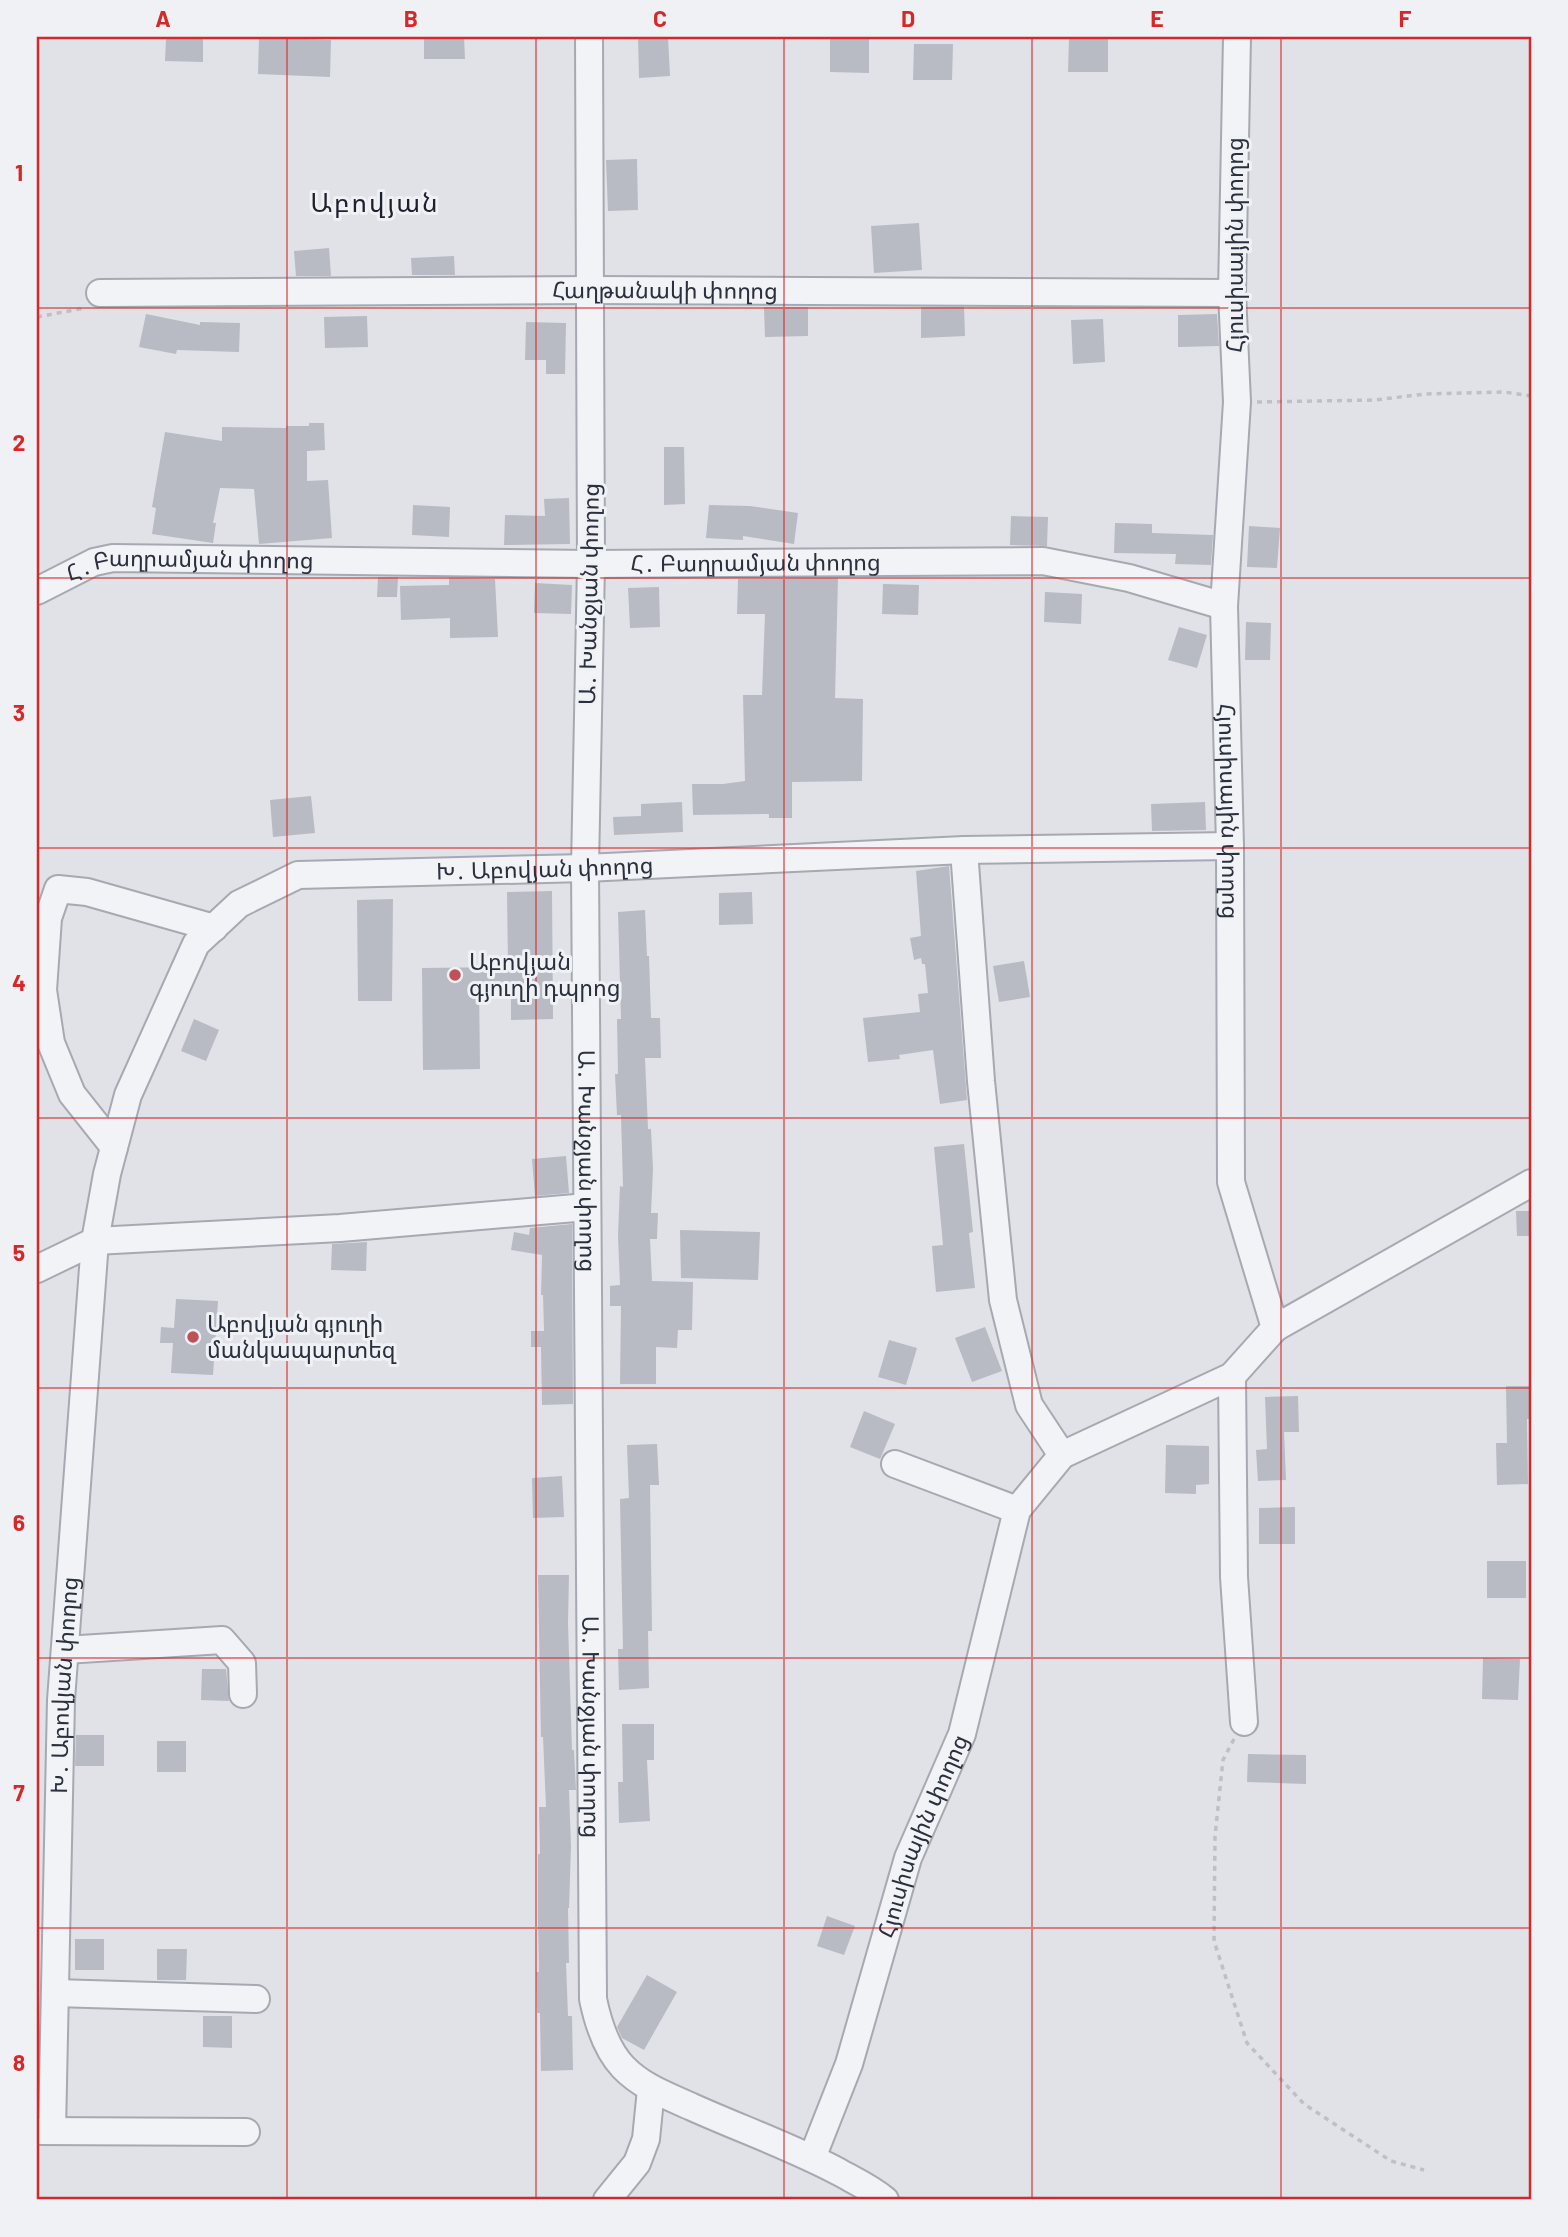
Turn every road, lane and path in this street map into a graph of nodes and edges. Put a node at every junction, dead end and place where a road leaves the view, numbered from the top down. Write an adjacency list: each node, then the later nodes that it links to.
1 (589, 37): 3 (street, Ա․ Խանջյան փողոց)
2 (1237, 37): 5 (street, Հյուսիսային փողոց)
3 (591, 290): 4 (street, Հաղթանակի փողոց); 5 (street, Հաղթանակի փողոց); 9 (street, Ա․ Խանջյան փողոց)
4 (100, 293): 6 (path)
5 (1232, 293): 8 (street, Հյուսիսային փողոց)
6 (37, 317)
7 (1531, 396): 8 (path)
8 (1237, 402): 11 (street, Հյուսիսային փողոց)
9 (591, 564): 10 (street, Հ․ Բաղրամյան փողոց); 11 (street, Հ․ Բաղրամյան փողոց); 14 (street, Ա․ Խանջյան փողոց)
10 (37, 591)
11 (1224, 606): 12 (street, Հյուսիսային փողոց)
12 (1230, 846): 13 (street, Խ․ Աբովյան փողոց); 21 (street, Հյուսիսային փողոց)
13 (964, 850): 14 (street, Խ․ Աբովյան փողոց); 23 (street)
14 (585, 868): 15 (street, Խ․ Աբովյան փողոց); 18 (street, Ա․ Խանջյան փողոց)
15 (214, 928): 16 (street, Խ․ Աբովյան փողոց); 16 (street)
16 (114, 1147): 19 (street, Խ․ Աբովյան փողոց)
17 (1531, 1183): 21 (street)
18 (587, 1207): 19 (street); 31 (street, Ա․ Խանջյան փողոց)
19 (95, 1241): 20 (street); 26 (street, Խ․ Աբովյան փողոց)
20 (37, 1269)
21 (1275, 1328): 22 (street, Հյուսիսային փողոց)
22 (1232, 1376): 23 (street, Հյուսիսային փողոց); 28 (street)
23 (1062, 1455): 25 (street, Հյուսիսային փողոց)
24 (895, 1464): 25 (street)
25 (1017, 1510): 34 (street, Հյուսիսային փողոց)
26 (65, 1650): 27 (street); 29 (street, Խ․ Աբովյան փողոց)
27 (243, 1694)
28 (1244, 1722): 35 (path)
29 (55, 1993): 30 (street); 32 (street, Խ․ Աբովյան փողոց)
30 (256, 1999)
31 (652, 2089): 34 (street, Ա․ Խանջյան փողոց); 36 (street)
32 (44, 2131): 33 (street, Խ․ Աբովյան փողոց)
33 (246, 2132)
34 (813, 2158): 37 (street, Ա․ Խանջյան փողոց)
35 (1424, 2170)
36 (607, 2200)
37 (885, 2200)

